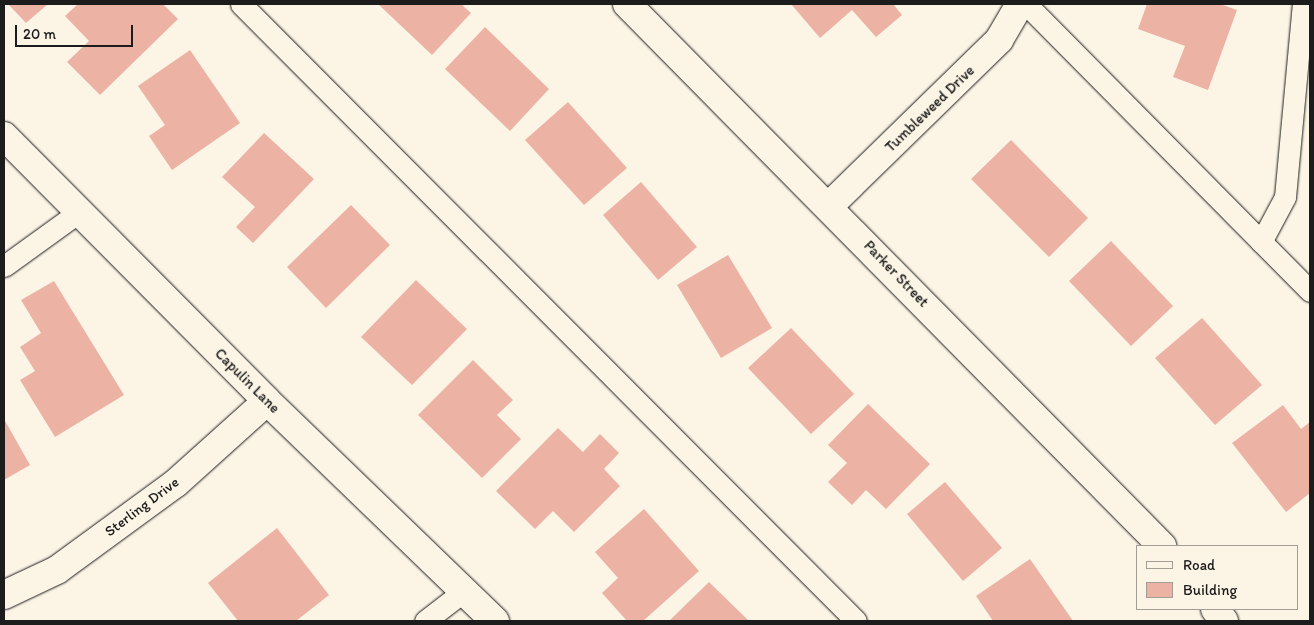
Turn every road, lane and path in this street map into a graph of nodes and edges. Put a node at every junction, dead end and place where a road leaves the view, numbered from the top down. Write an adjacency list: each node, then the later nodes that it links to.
1 (241, 4): 19 (lane)
2 (627, 4): 7 (street, Parker Street)
3 (1020, 4): 7 (street, Tumbleweed Drive)
4 (1026, 4): 9 (lane)
5 (1303, 4): 9 (lane)
6 (4, 136): 8 (street, Capulin Lane)
7 (829, 206): 13 (street, Parker Street)
8 (79, 212): 10 (lane); 12 (street, Capulin Lane)
9 (1261, 242): 11 (lane)
10 (4, 266)
11 (1310, 291)
12 (267, 401): 14 (street, Capulin Lane); 15 (street, Sterling Drive)
13 (1161, 545)
14 (464, 591): 17 (lane); 18 (street, Capulin Lane)
15 (4, 595)
16 (1216, 610): 20 (street)
17 (425, 621)
18 (495, 621)
19 (856, 621)
20 (1224, 621)

